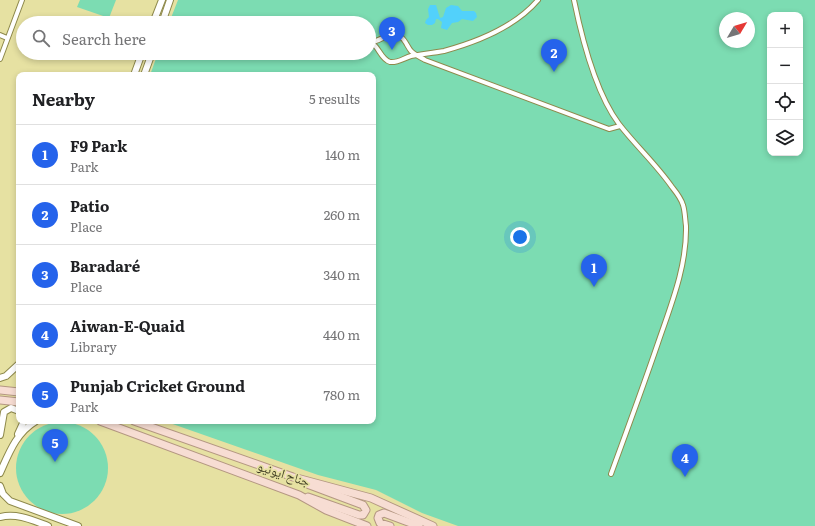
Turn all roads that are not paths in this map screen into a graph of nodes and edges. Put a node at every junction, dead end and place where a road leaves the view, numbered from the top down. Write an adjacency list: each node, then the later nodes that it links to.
1 (22, 0): 9 (street)
2 (162, 0): 6 (main road)
3 (170, 0): 7 (main road)
4 (538, 0): 12 (street)
5 (574, 0): 18 (street)
6 (156, 16)
7 (164, 16)
8 (0, 36): 9 (street)
9 (7, 38): 13 (street)
10 (376, 41): 12 (street)
11 (376, 48): 12 (street)
12 (417, 56): 18 (street)
13 (0, 59)
14 (139, 60): 16 (main road)
15 (149, 60): 17 (main road)
16 (135, 72)
17 (145, 72)
18 (620, 126): 33 (street)
19 (16, 367): 20 (main road)
20 (0, 378)
21 (0, 390): 22 (main road)
22 (16, 392)
23 (0, 400): 24 (main road)
24 (16, 402)
25 (16, 410): 30 (main road)
26 (23, 424): 31 (main road)
27 (32, 424): 31 (main road)
28 (108, 424): 36 (main road, جناح ایونیو)
29 (147, 424): 34 (main road, جناح ایونیو)
30 (0, 436)
31 (15, 440): 32 (main road)
32 (0, 473)
33 (611, 474)
34 (293, 477): 36 (main road); 43 (main road, جناح ایونیو)
35 (0, 486): 39 (main road)
36 (299, 495): 40 (main road, جناح ایونیو)
37 (0, 517): 38 (main road)
38 (48, 526)
39 (78, 526)
40 (368, 526)
41 (390, 526): 42 (main road)
42 (419, 526)
43 (434, 526)

